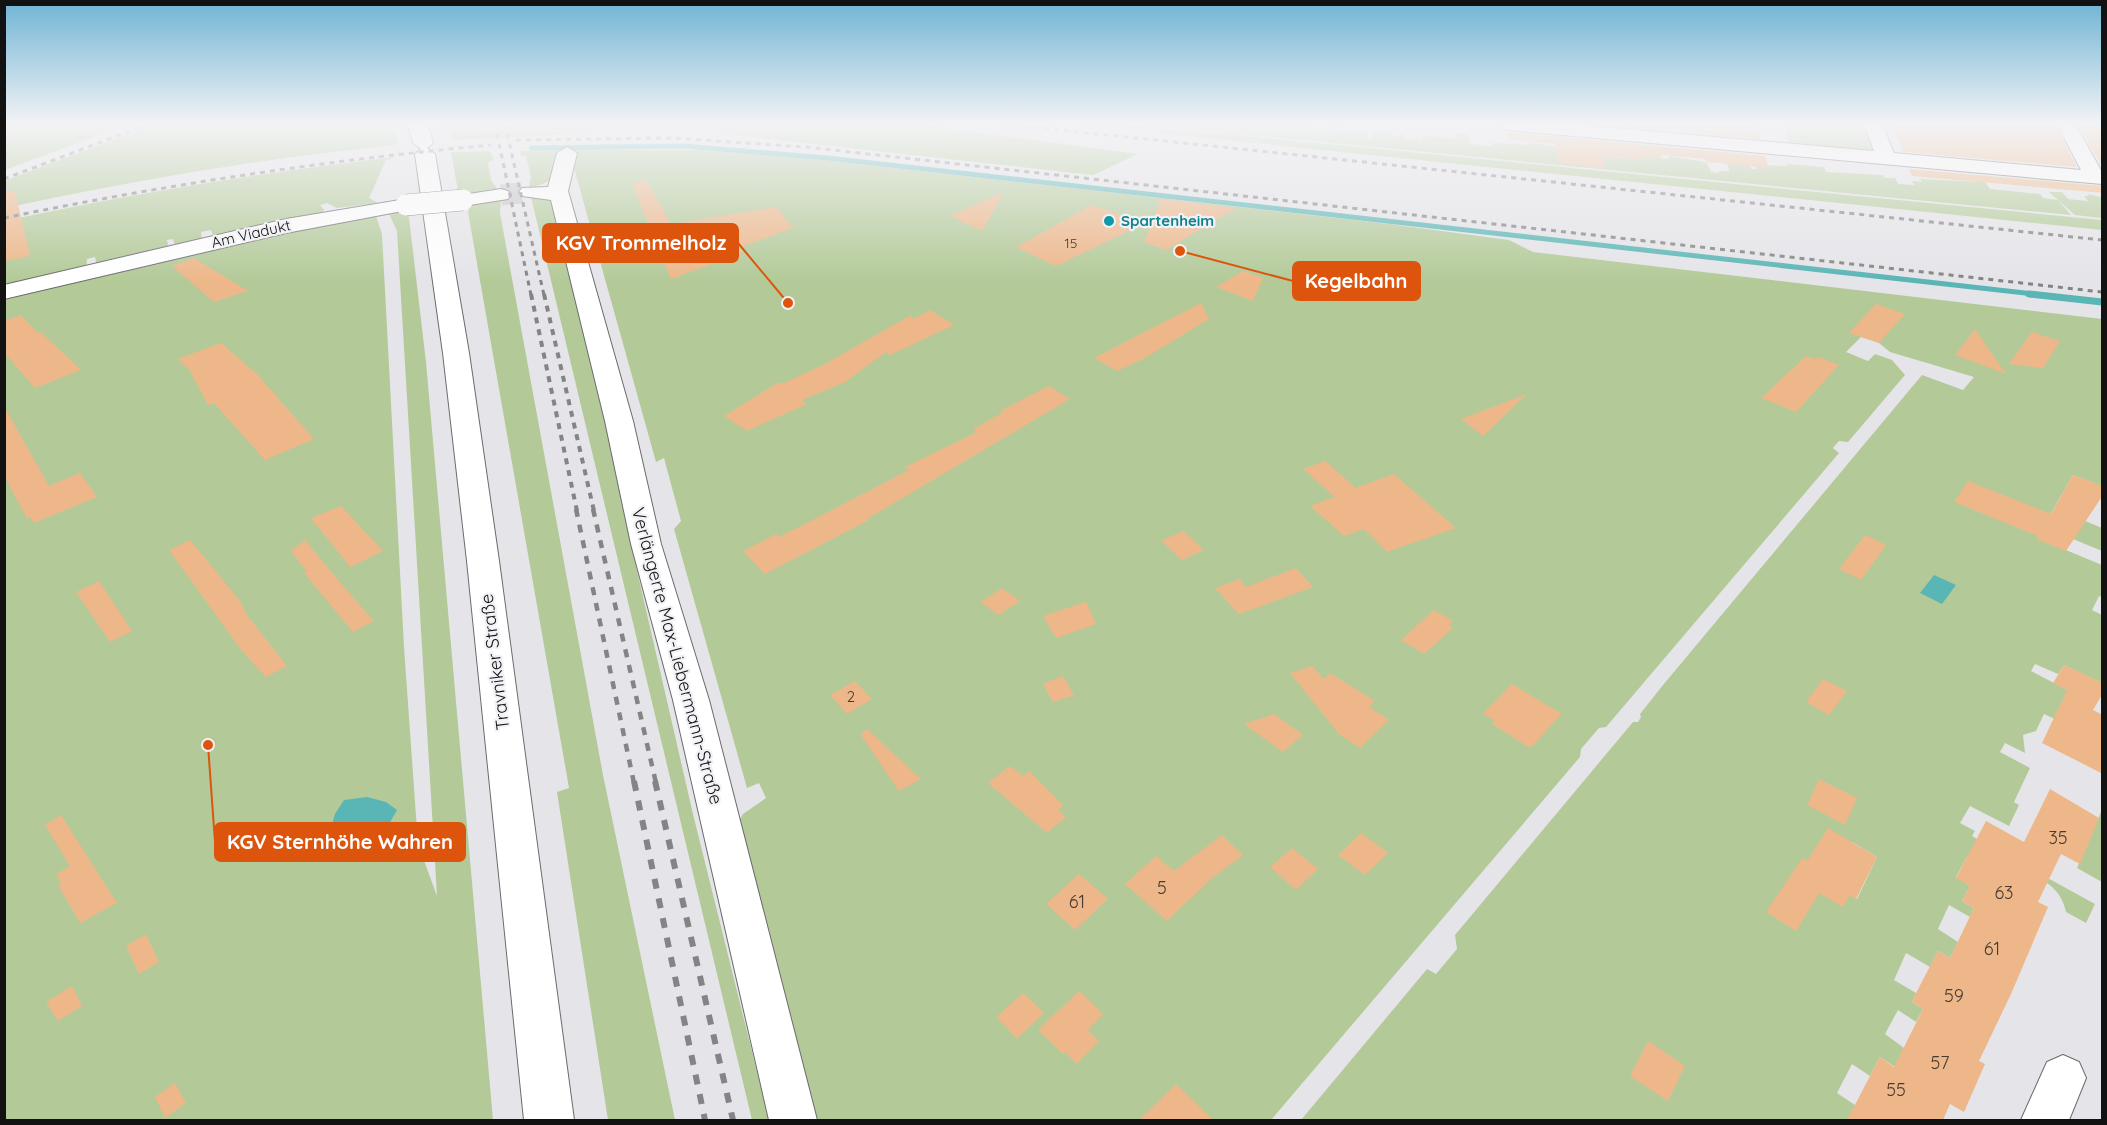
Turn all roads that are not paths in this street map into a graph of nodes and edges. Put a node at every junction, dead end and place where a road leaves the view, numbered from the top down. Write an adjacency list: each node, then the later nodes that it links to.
1 (429, 176): 6 (main road, Travniker Straße)
2 (553, 176): 10 (street, Verlängerte Max-Liebermann-Straße)
3 (2083, 176): 4 (street)
4 (2099, 178)
5 (501, 195): 6 (street, Am Viadukt)
6 (434, 202): 7 (street, Am Viadukt); 9 (main road, Travniker Straße)
7 (4, 292)
8 (2063, 1078): 11 (street)
9 (549, 1120)
10 (793, 1120)
11 (2045, 1120)

